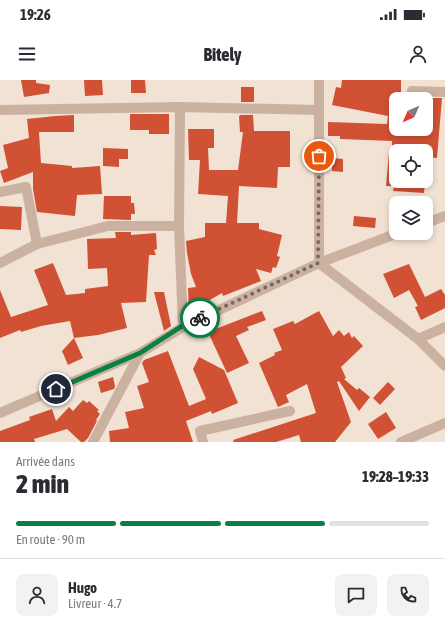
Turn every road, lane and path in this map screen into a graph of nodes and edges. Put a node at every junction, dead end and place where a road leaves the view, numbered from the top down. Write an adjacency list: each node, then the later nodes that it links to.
1 (319, 80): 6 (street)
2 (412, 92): 3 (street)
3 (445, 92)
4 (180, 107): 5 (street); 6 (street); 10 (street)
5 (0, 110)
6 (319, 110): 14 (street)
7 (0, 192): 12 (street)
8 (445, 216): 9 (street)
9 (433, 220)
10 (178, 226): 12 (street); 15 (street)
11 (389, 236): 14 (street)
12 (37, 244): 13 (street)
13 (0, 263)
14 (318, 263): 15 (street); 17 (street)
15 (182, 326): 18 (street)
16 (445, 327): 17 (street)
17 (418, 339): 19 (street)
18 (140, 353): 21 (street); 23 (street)
19 (445, 366)
20 (290, 411): 24 (street)
21 (0, 413)
22 (445, 423): 25 (street)
23 (93, 442)
24 (203, 442)
25 (401, 442)

